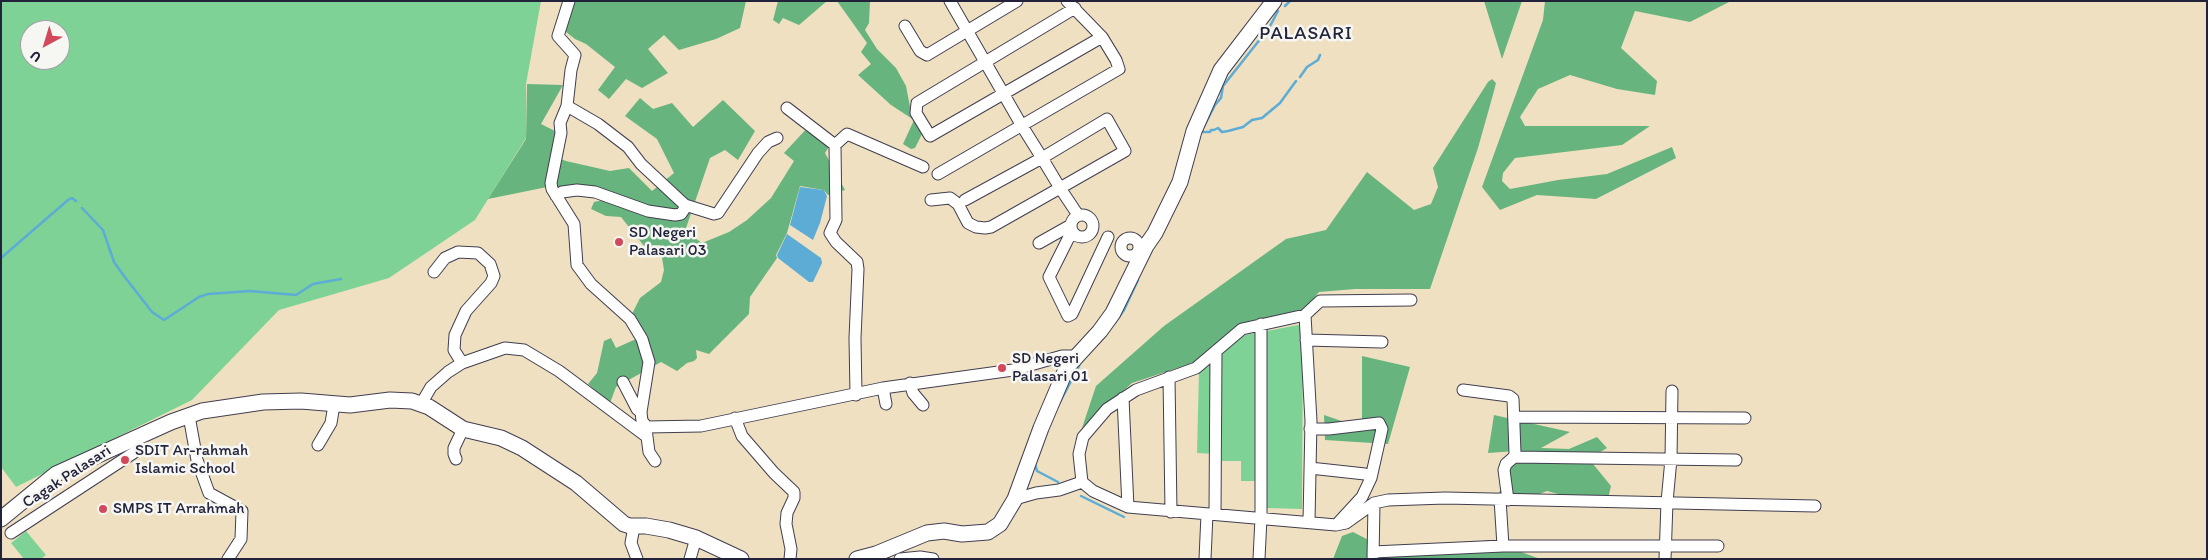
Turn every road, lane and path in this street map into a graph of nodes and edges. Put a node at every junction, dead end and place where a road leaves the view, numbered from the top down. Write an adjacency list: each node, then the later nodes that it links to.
1 (569, 1): 11 (street)
2 (950, 1): 7 (street)
3 (1017, 1): 7 (street)
4 (1274, 1): 29 (main road)
5 (1071, 5): 8 (street); 9 (street)
6 (905, 26): 7 (street)
7 (967, 31): 9 (street)
8 (1102, 37): 10 (street); 13 (street)
9 (986, 62): 10 (street); 10 (street)
10 (1004, 93): 13 (street)
11 (567, 106): 20 (street); 23 (street)
12 (787, 108): 15 (street)
13 (1022, 126): 16 (street); 18 (street)
14 (777, 138): 23 (street)
15 (835, 145): 17 (street); 45 (street)
16 (1042, 158): 19 (street); 19 (street); 22 (street)
17 (923, 167)
18 (938, 174)
19 (1060, 188): 21 (street); 24 (street)
20 (556, 196): 23 (street); 51 (street)
21 (931, 200)
22 (965, 200)
23 (685, 205)
24 (1078, 215): 25 (street); 26 (street)
25 (1071, 228): 26 (street); 27 (street); 28 (street)
26 (1092, 230): 27 (street)
27 (1108, 237): 29 (street)
28 (1039, 243)
29 (1140, 253): 37 (main road)
30 (434, 272): 38 (street)
31 (1411, 300): 32 (street)
32 (1305, 315): 33 (street); 34 (street)
33 (1261, 324): 36 (street); 78 (street)
34 (1306, 340): 35 (street); 58 (street)
35 (1382, 342)
36 (1216, 352): 39 (street); 77 (street)
37 (1076, 356): 41 (street); 70 (main road)
38 (462, 364): 47 (street); 59 (street)
39 (1169, 377): 46 (street); 76 (street)
40 (623, 382): 51 (street)
41 (910, 383): 42 (street); 50 (street)
42 (884, 388): 45 (street); 48 (street)
43 (1463, 390): 53 (street)
44 (1672, 391): 55 (street)
45 (856, 395): 54 (street)
46 (1123, 398): 69 (street); 75 (street)
47 (421, 404): 49 (main road); 57 (main road)
48 (886, 404)
49 (334, 405): 52 (main road); 60 (street)
50 (923, 405)
51 (642, 412): 59 (street)
52 (189, 416): 79 (main road); 91 (street)
53 (1515, 417): 55 (street); 62 (street)
54 (735, 418): 59 (street); 94 (street)
55 (1672, 418): 56 (street); 64 (street)
56 (1745, 418)
57 (463, 429): 63 (street); 82 (main road)
58 (1310, 429): 67 (street); 81 (street)
59 (646, 431): 66 (street)
60 (318, 445)
61 (141, 448): 83 (street, Cagak Palasari)
62 (1514, 457): 64 (street); 71 (street)
63 (456, 459)
64 (1671, 459): 65 (street); 72 (street)
65 (1736, 460)
66 (655, 461)
67 (1310, 468): 68 (street); 80 (street)
68 (1365, 474)
69 (1082, 482): 70 (street); 75 (street)
70 (1015, 499): 89 (main road)
71 (1504, 500): 72 (street); 73 (street); 85 (street)
72 (1666, 502): 74 (street); 86 (street)
73 (1374, 503): 81 (street); 88 (street)
74 (1815, 506)
75 (1128, 508): 76 (street)
76 (1171, 512): 77 (street)
77 (1211, 514): 78 (street); 97 (street)
78 (1261, 518): 80 (street); 98 (street)
79 (1, 519)
80 (1309, 521): 81 (street)
81 (1336, 525)
82 (634, 527): 84 (main road); 92 (street)
83 (11, 533)
84 (696, 538): 90 (main road); 93 (street)
85 (1503, 546): 86 (street); 88 (street)
86 (1664, 546): 87 (street); 99 (street)
87 (1718, 546)
88 (1373, 555)
89 (872, 557)
90 (738, 558)
91 (228, 559)
92 (637, 559)
93 (690, 559)
94 (790, 559)
95 (900, 559): 96 (street)
96 (933, 559)
97 (1205, 559)
98 (1259, 559)
99 (1665, 559)

